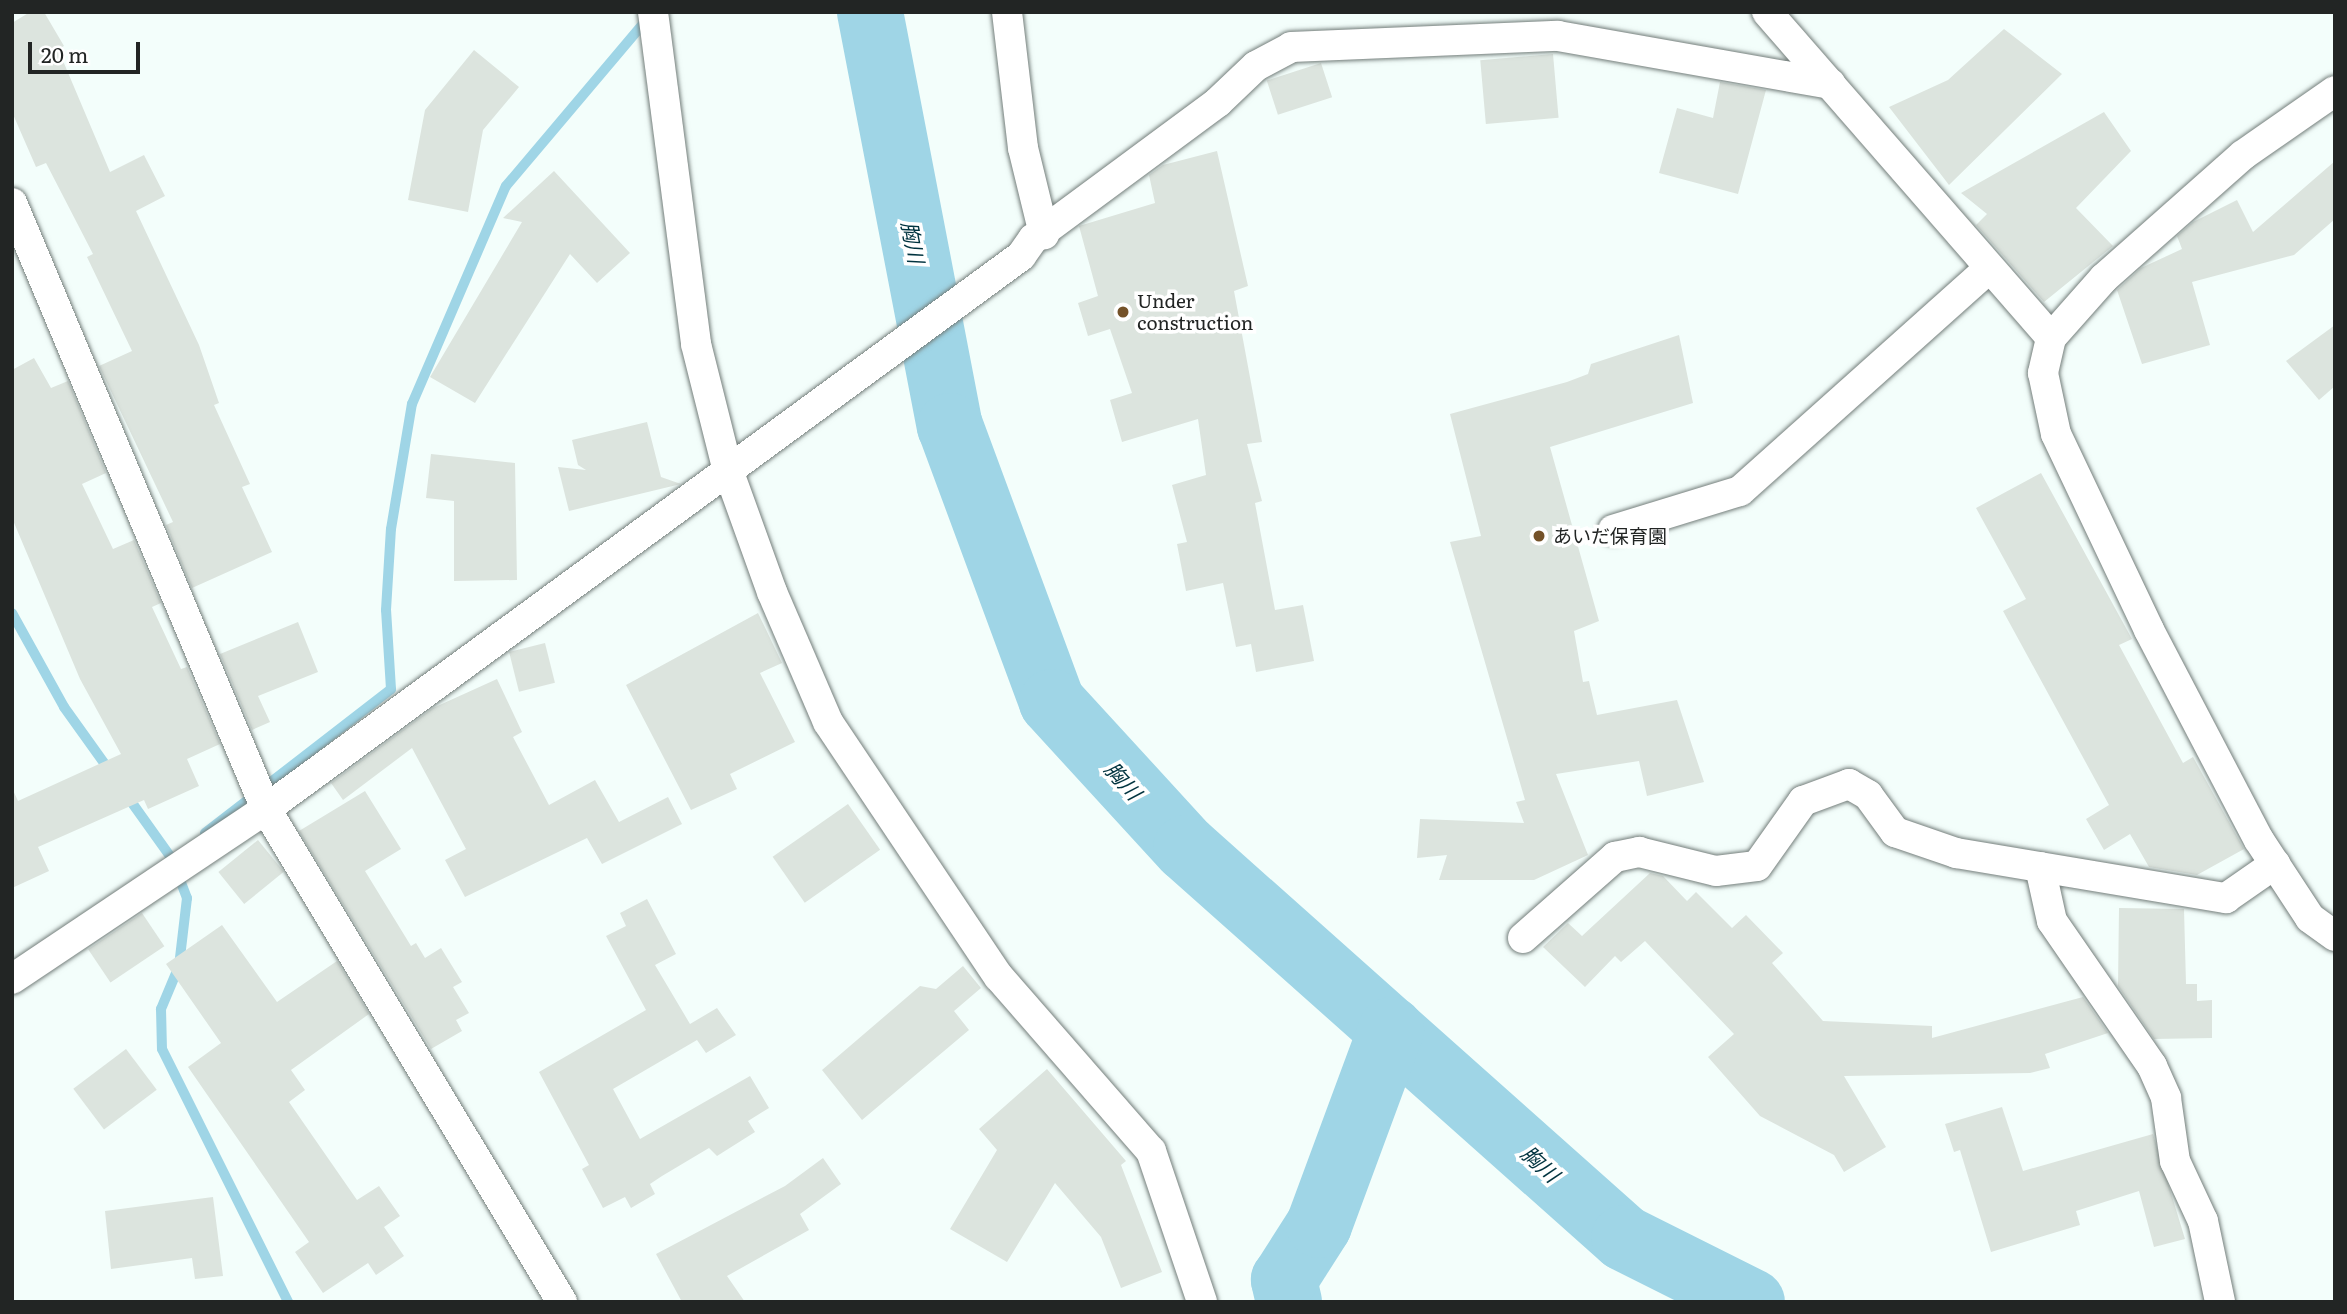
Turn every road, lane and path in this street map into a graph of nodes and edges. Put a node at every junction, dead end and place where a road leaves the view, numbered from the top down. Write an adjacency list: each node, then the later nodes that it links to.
1 (653, 12): 10 (street)
2 (1007, 12): 7 (street)
3 (1767, 12): 4 (street)
4 (1831, 84): 7 (street); 8 (street)
5 (2335, 91): 9 (street)
6 (12, 203): 12 (street)
7 (1044, 234): 10 (street)
8 (1987, 270): 9 (street); 11 (street)
9 (2051, 338): 13 (street)
10 (738, 459): 12 (street); 19 (street)
11 (1613, 530)
12 (266, 809): 17 (street); 18 (street)
13 (2275, 864): 14 (street); 15 (street)
14 (2040, 867): 16 (street); 20 (street)
15 (2335, 936)
16 (1523, 939)
17 (12, 979)
18 (562, 1302)
19 (1202, 1302)
20 (2220, 1302)

